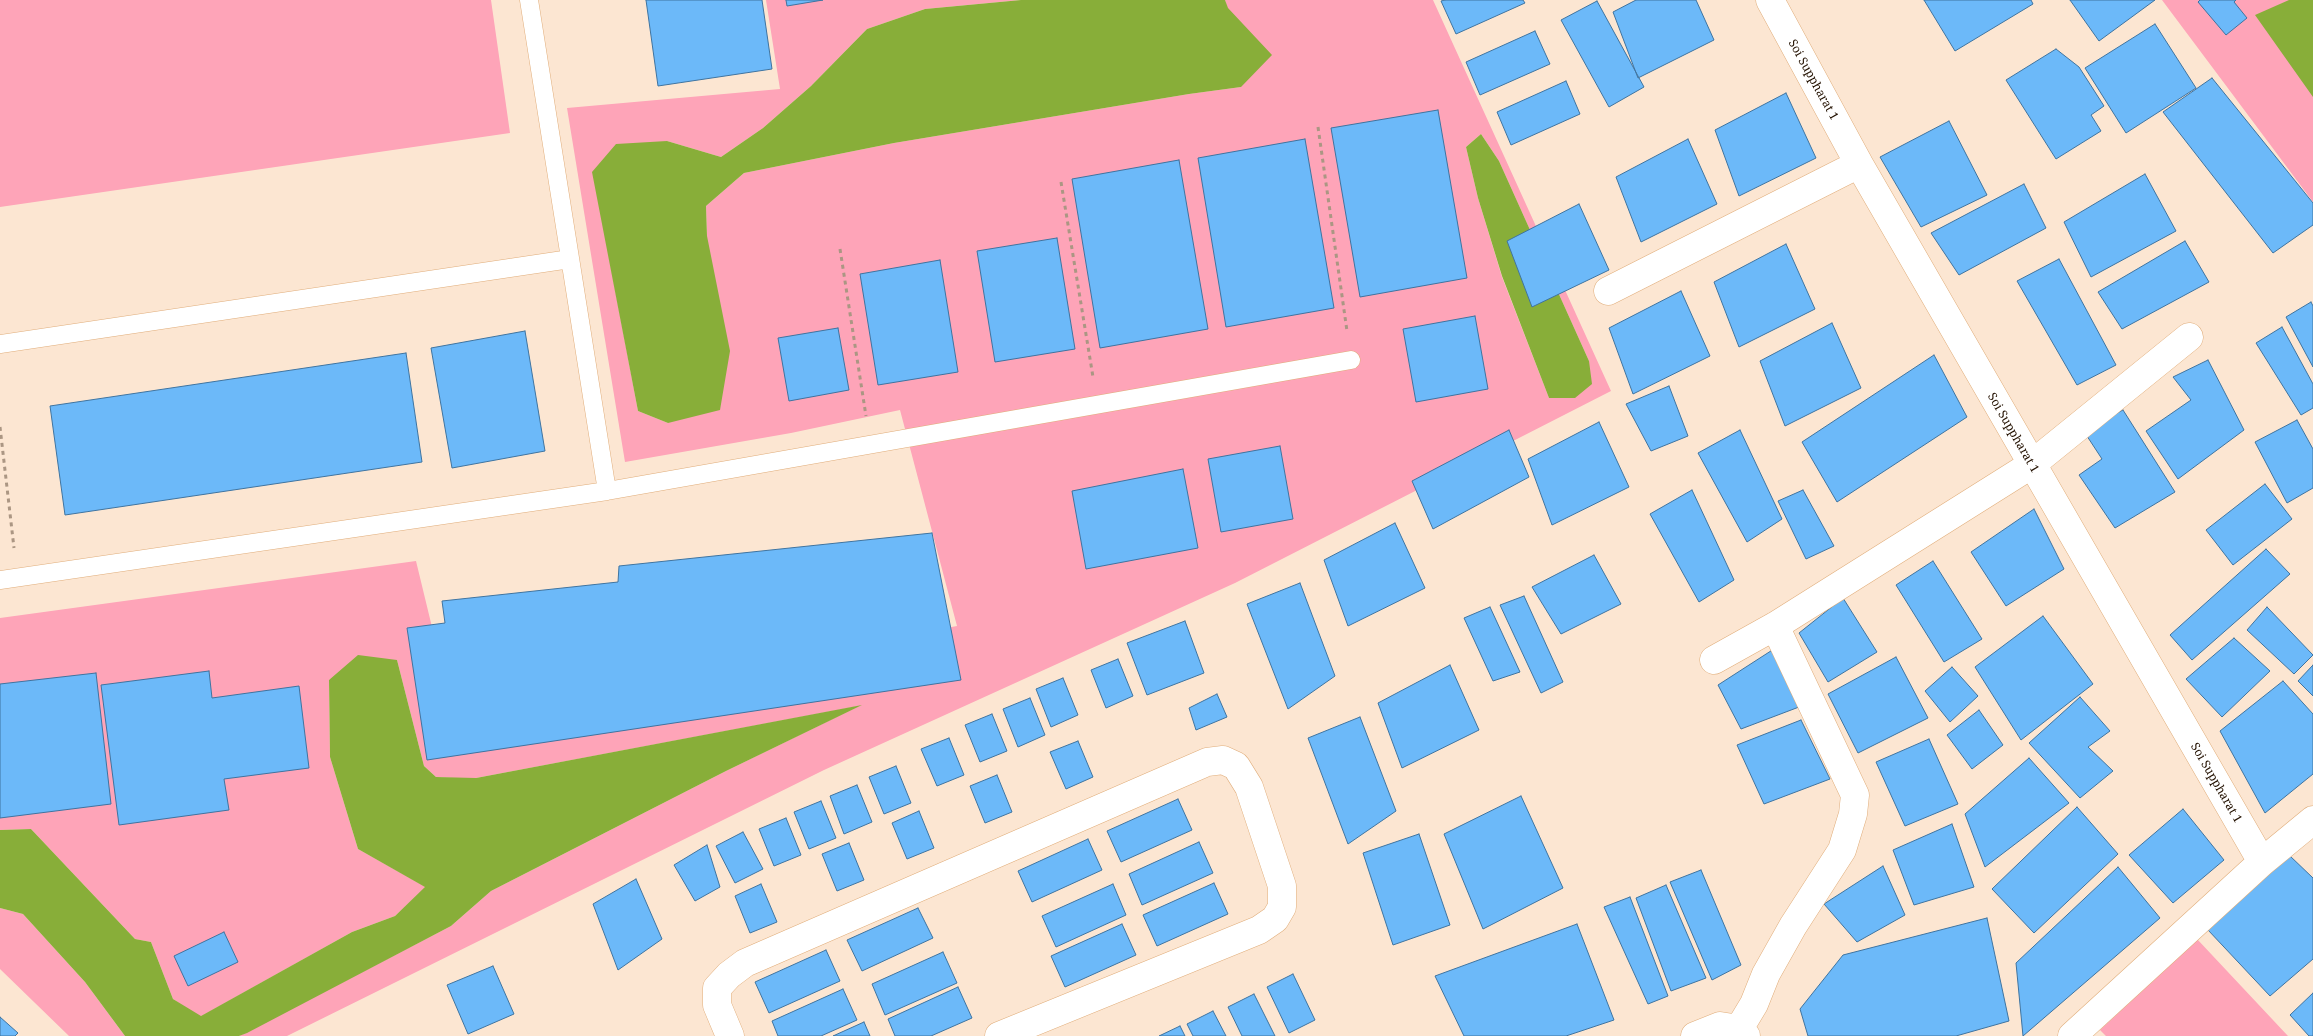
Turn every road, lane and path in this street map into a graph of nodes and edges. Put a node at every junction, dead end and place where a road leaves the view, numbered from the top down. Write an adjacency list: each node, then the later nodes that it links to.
1 (529, 0): 7 (lane)
2 (1770, 0): 4 (street, Soi Suppharat 1)
3 (1318, 126): 11 (path)
4 (1859, 164): 8 (street); 15 (street, Soi Suppharat 1)
5 (1061, 182): 12 (path)
6 (840, 248): 14 (path)
7 (570, 259): 10 (lane); 16 (lane)
8 (1608, 290)
9 (2189, 337): 15 (street)
10 (0, 344)
11 (1351, 360): 12 (lane)
12 (1097, 405): 14 (lane)
13 (0, 427): 17 (path)
14 (871, 445): 16 (lane)
15 (2032, 465): 19 (street); 22 (street, Soi Suppharat 1)
16 (607, 491): 17 (lane)
17 (18, 578): 18 (lane)
18 (0, 580)
19 (1775, 626): 20 (street); 23 (street)
20 (1714, 660)
21 (2313, 820): 22 (street)
22 (2262, 862): 27 (street)
23 (1742, 1032): 26 (street)
24 (730, 1036): 25 (street)
25 (999, 1036)
26 (1695, 1036)
27 (2072, 1036)

